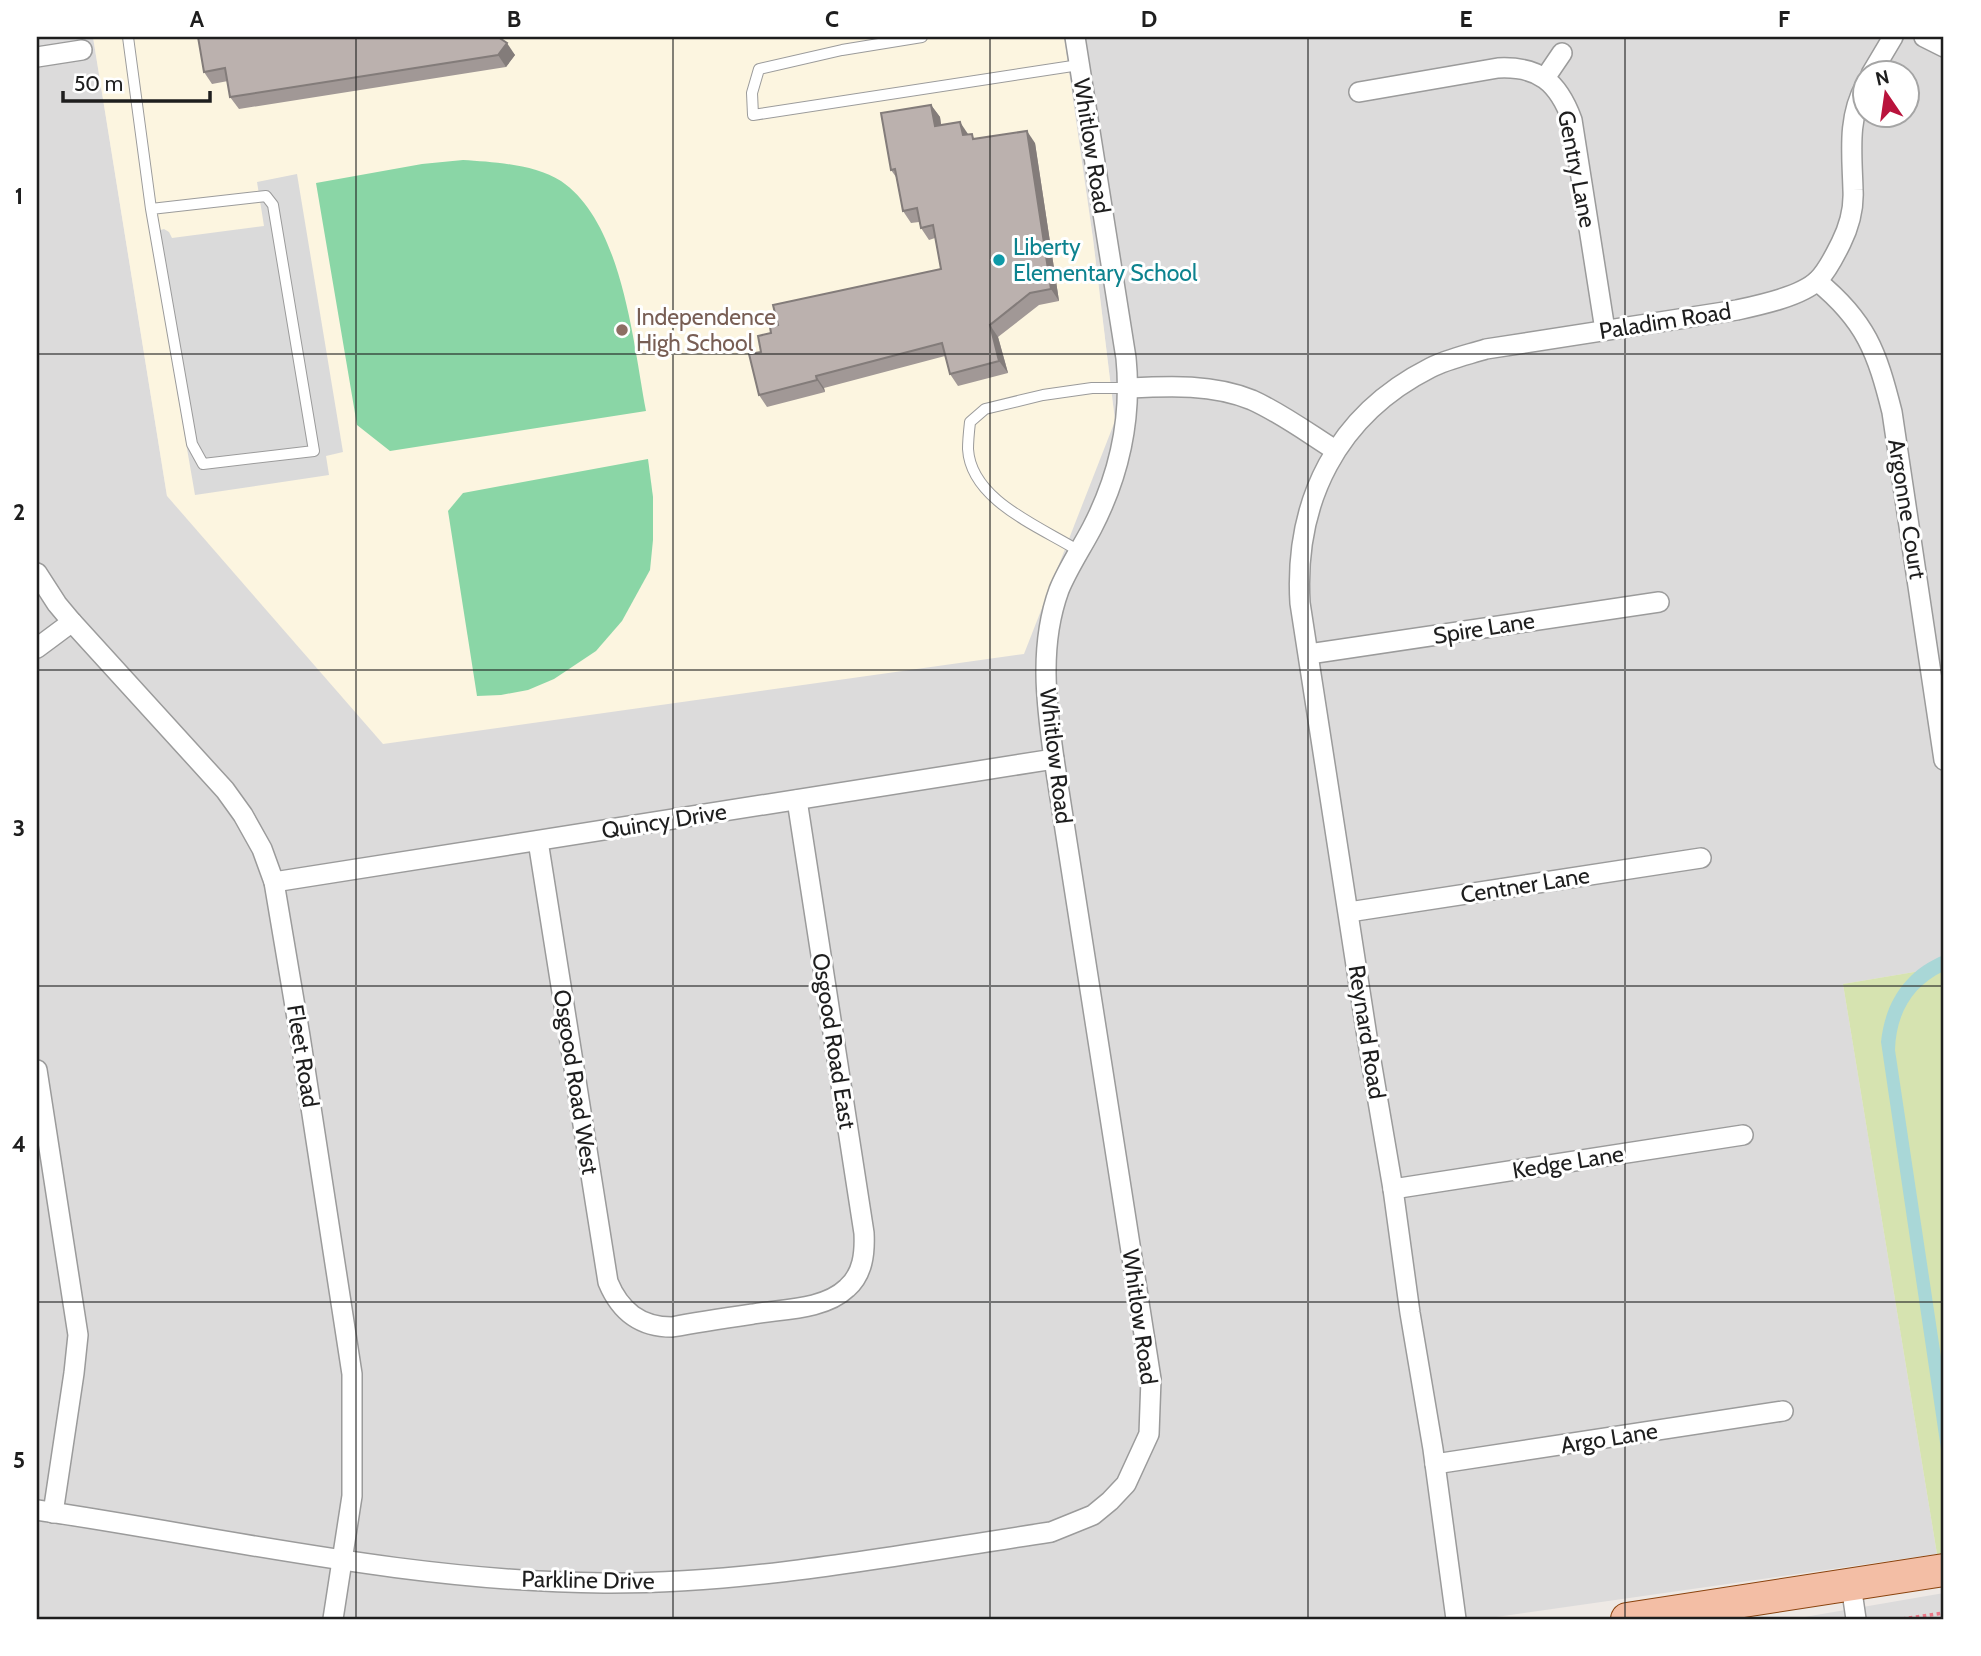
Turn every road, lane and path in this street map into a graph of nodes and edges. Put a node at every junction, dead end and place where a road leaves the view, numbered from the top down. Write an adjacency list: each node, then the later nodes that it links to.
1 (128, 37): 15 (lane)
2 (922, 37): 11 (lane)
3 (1075, 37): 11 (street, Whitlow Road)
4 (1893, 37): 10 (street)
5 (1924, 37): 6 (street)
6 (1944, 47)
7 (82, 50): 9 (street)
8 (1562, 53): 12 (street)
9 (37, 57)
10 (1879, 60)
11 (1079, 65): 18 (street, Whitlow Road)
12 (1545, 78): 13 (street); 17 (street, Gentry Lane)
13 (1359, 92)
14 (1852, 126): 16 (street)
15 (151, 209): 15 (lane)
16 (1817, 281): 17 (street, Paladim Road); 27 (street, Argonne Court)
17 (1605, 330): 19 (street, Paladim Road)
18 (1129, 388): 19 (street); 20 (street, Whitlow Road); 20 (lane)
19 (1335, 450): 25 (street, Reynard Road)
20 (1079, 551): 26 (street, Whitlow Road)
21 (37, 573): 23 (street, Fleet Road)
22 (1659, 602): 25 (street, Spire Lane)
23 (72, 622): 24 (street); 31 (street, Fleet Road)
24 (37, 648)
25 (1309, 654): 32 (street, Reynard Road)
26 (1054, 759): 28 (street, Quincy Drive); 39 (street, Whitlow Road)
27 (1944, 760)
28 (797, 800): 29 (street, Quincy Drive); 36 (street, Osgood Road East)
29 (538, 841): 31 (street, Quincy Drive); 36 (street, Osgood Road West)
30 (1701, 858): 32 (street, Centner Lane)
31 (274, 882): 41 (street, Fleet Road)
32 (1349, 912): 35 (street, Reynard Road)
33 (37, 1070): 40 (street)
34 (1743, 1135): 35 (street, Kedge Lane)
35 (1393, 1189): 38 (street, Reynard Road)
36 (631, 1316)
37 (1783, 1411): 38 (street, Argo Lane)
38 (1434, 1464): 46 (street, Reynard Road)
39 (1126, 1484): 41 (street, Parkline Drive)
40 (45, 1511): 41 (street, Parkline Drive)
41 (342, 1559): 45 (street, Fleet Road)
42 (1944, 1570): 43 (main road)
43 (1851, 1585): 47 (main road); 48 (street)
44 (1944, 1613): 49 (path)
45 (333, 1619)
46 (1456, 1619)
47 (1627, 1619)
48 (1856, 1619)
49 (1902, 1619)

